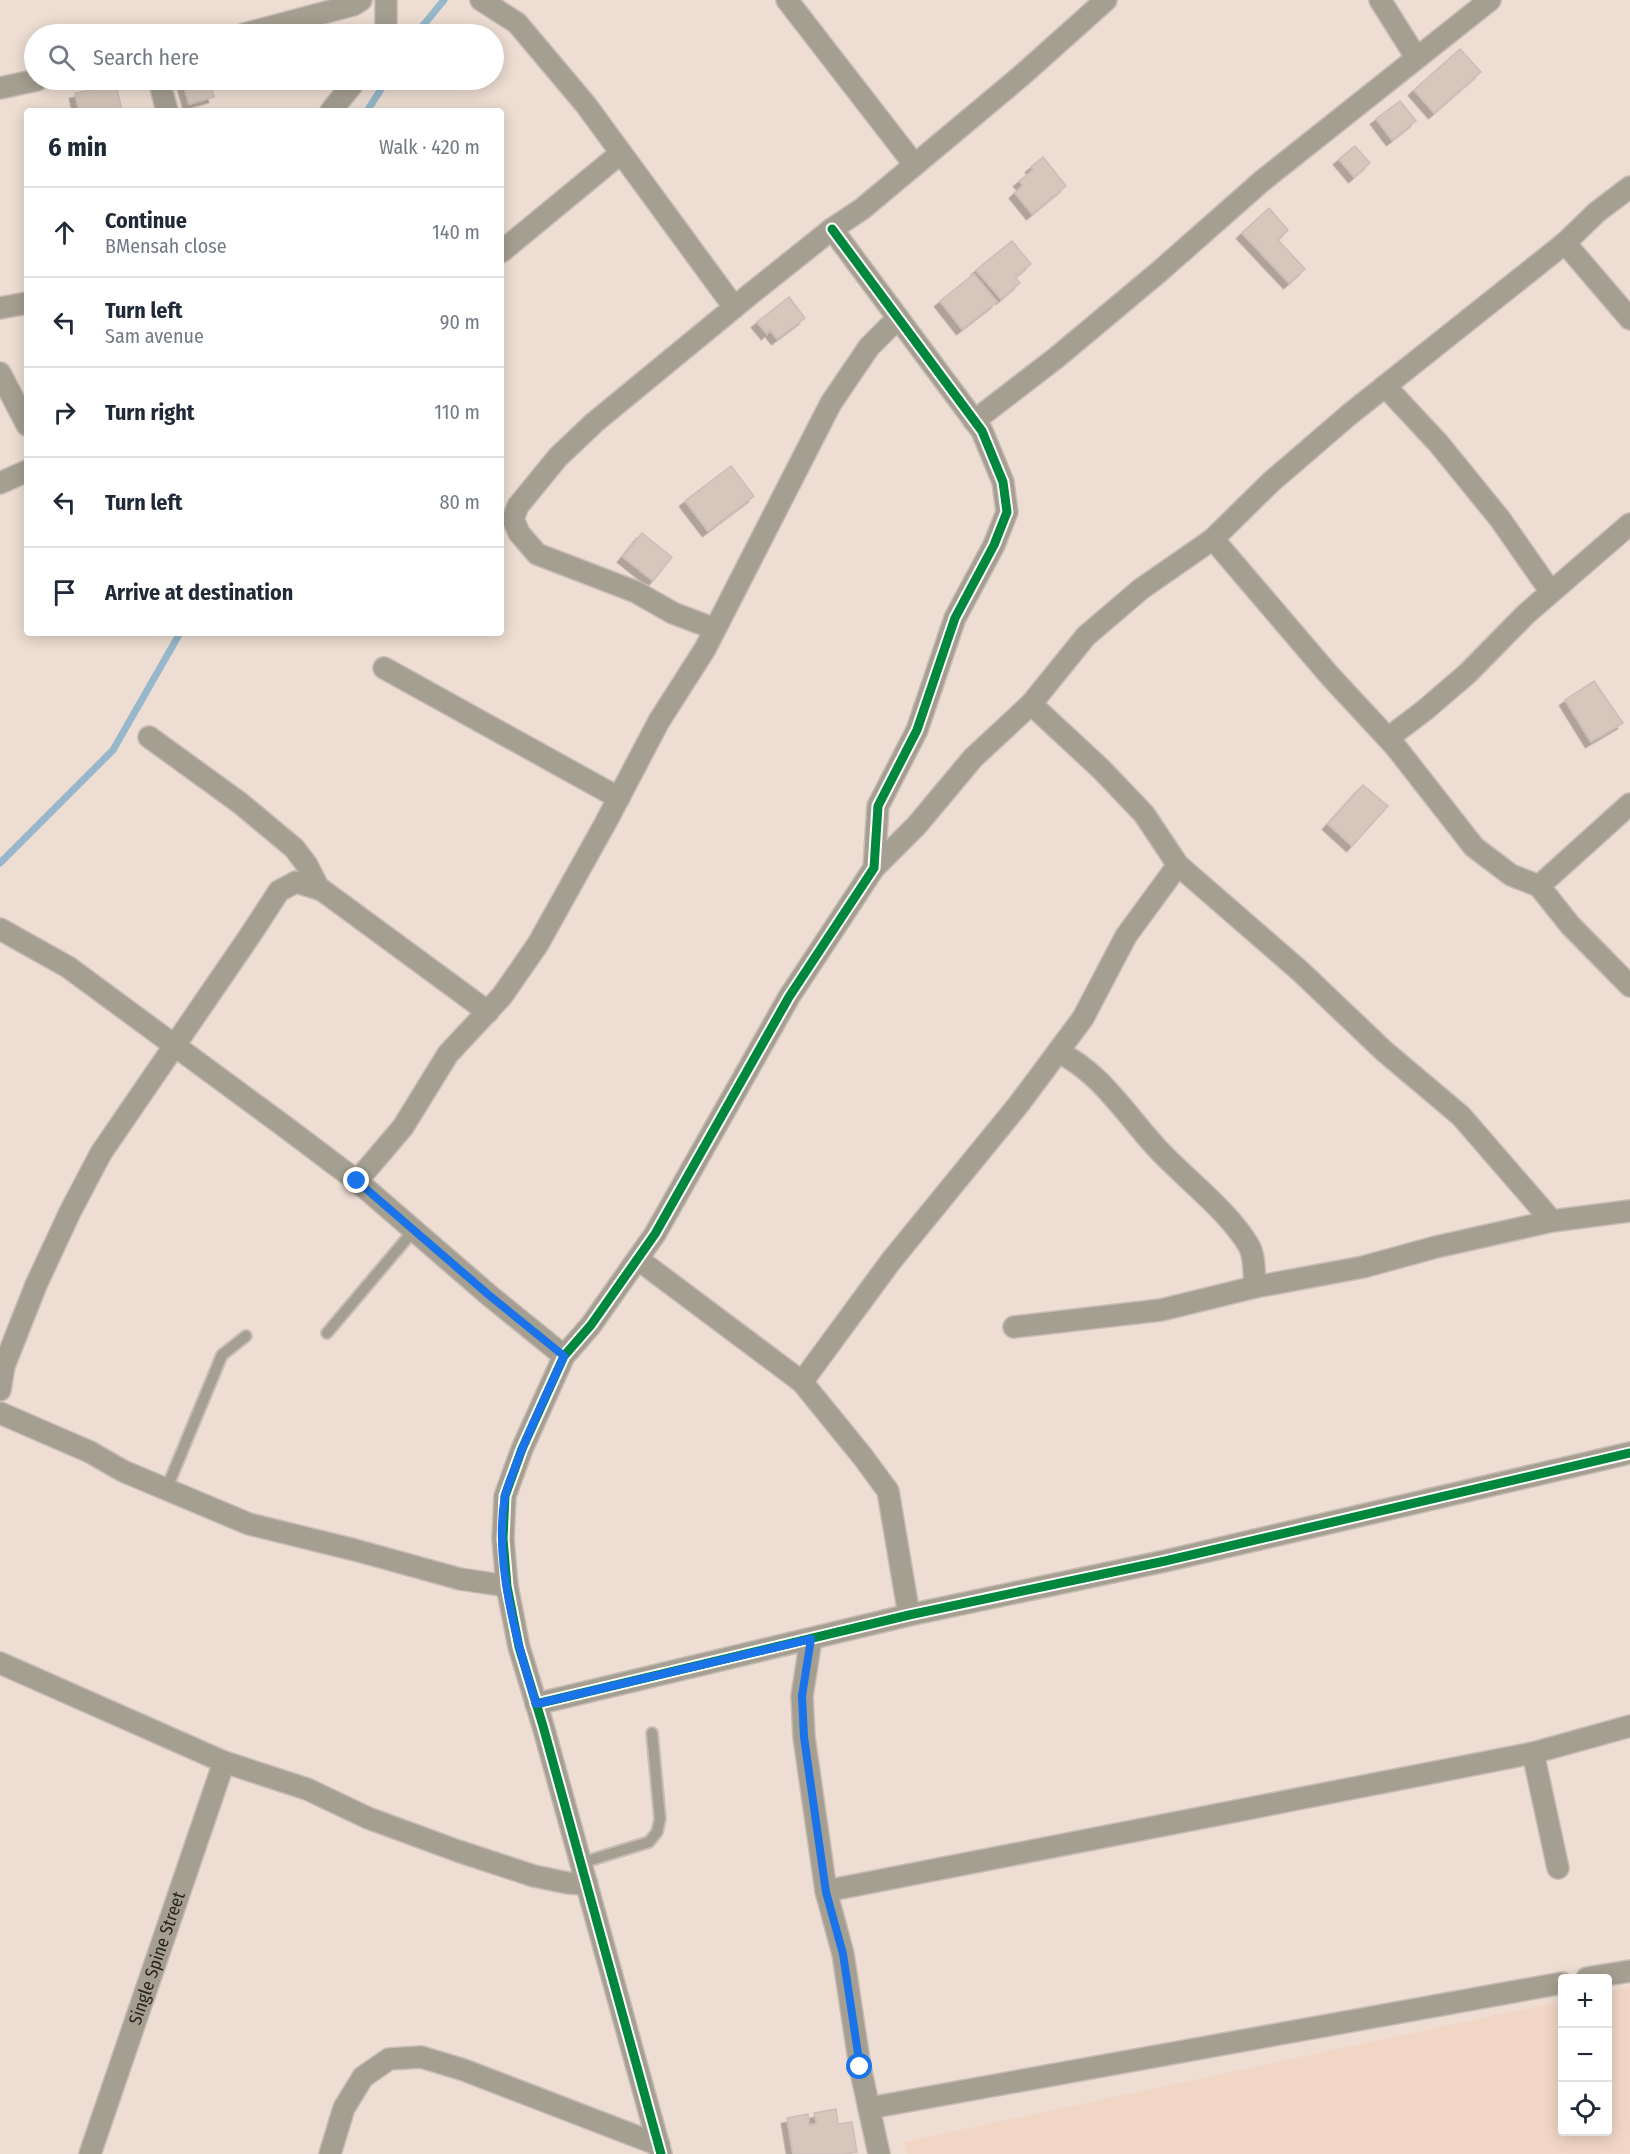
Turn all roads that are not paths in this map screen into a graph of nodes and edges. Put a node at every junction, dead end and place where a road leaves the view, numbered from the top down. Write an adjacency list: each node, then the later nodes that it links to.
1 (362, 0): 8 (street)
2 (386, 0): 9 (street)
3 (481, 0): 17 (street)
4 (787, 0): 18 (street)
5 (1380, 0): 10 (street)
6 (1490, 0): 10 (street)
7 (1097, 3): 18 (street)
8 (282, 24)
9 (386, 24)
10 (1416, 57): 31 (street)
11 (24, 83): 12 (street)
12 (0, 88)
13 (162, 90): 15 (street)
14 (348, 90): 16 (street)
15 (166, 108)
16 (333, 108)
17 (621, 153): 22 (street); 24 (street)
18 (914, 164): 20 (street)
19 (1630, 187): 21 (street)
20 (832, 230): 24 (street); 26 (street)
21 (1565, 243): 27 (street); 29 (street)
22 (504, 250)
23 (24, 304): 25 (street)
24 (734, 307): 34 (street)
25 (0, 308)
26 (898, 318): 31 (street); 38 (street)
27 (1630, 318)
28 (0, 374): 30 (street)
29 (1385, 386): 36 (street); 37 (street)
30 (24, 419)
31 (974, 421): 46 (street)
32 (24, 472): 33 (street)
33 (0, 483)
34 (507, 516): 38 (street)
35 (1630, 524): 37 (street)
36 (1213, 539): 40 (street); 42 (street)
37 (1551, 592): 42 (street)
38 (715, 629): 43 (street)
39 (384, 668): 43 (street)
40 (1032, 704): 45 (street); 46 (street)
41 (149, 737): 48 (street)
42 (1388, 738): 47 (street)
43 (619, 798): 51 (street)
44 (1630, 804): 47 (street)
45 (1178, 865): 53 (street); 56 (street)
46 (874, 868): 58 (street)
47 (1539, 886): 50 (street)
48 (319, 889): 51 (street); 52 (street)
49 (0, 929): 52 (street)
50 (1630, 986)
51 (488, 1012): 54 (street)
52 (175, 1045): 54 (street); 65 (street)
53 (1058, 1052): 59 (street); 64 (street)
54 (357, 1181): 57 (street)
55 (1630, 1211): 56 (street)
56 (1552, 1221): 59 (street)
57 (414, 1230): 61 (lane); 63 (street)
58 (639, 1260): 63 (street); 64 (street)
59 (1255, 1287): 60 (street)
60 (1014, 1327)
61 (327, 1333)
62 (246, 1336): 68 (lane)
63 (564, 1356): 69 (street)
64 (801, 1382): 70 (street)
65 (0, 1390)
66 (0, 1413): 68 (street)
67 (1630, 1453): 70 (street)
68 (166, 1490): 69 (street)
69 (507, 1586): 73 (street)
70 (909, 1615): 71 (street)
71 (811, 1639): 73 (street); 81 (street)
72 (0, 1663): 77 (street)
73 (536, 1704): 78 (street)
74 (1630, 1726): 76 (street)
75 (652, 1732): 78 (lane)
76 (1533, 1753): 79 (street); 81 (street)
77 (224, 1762): 80 (street); 87 (street, Single Spine Street)
78 (581, 1863): 80 (street)
79 (1558, 1868)
80 (587, 1884): 86 (street)
81 (826, 1892): 85 (street)
82 (1630, 1971): 83 (street)
83 (1612, 1974)
84 (1558, 1984): 85 (street)
85 (869, 2108): 89 (street)
86 (660, 2149): 88 (street)
87 (90, 2154)
88 (330, 2154)
89 (879, 2154)

